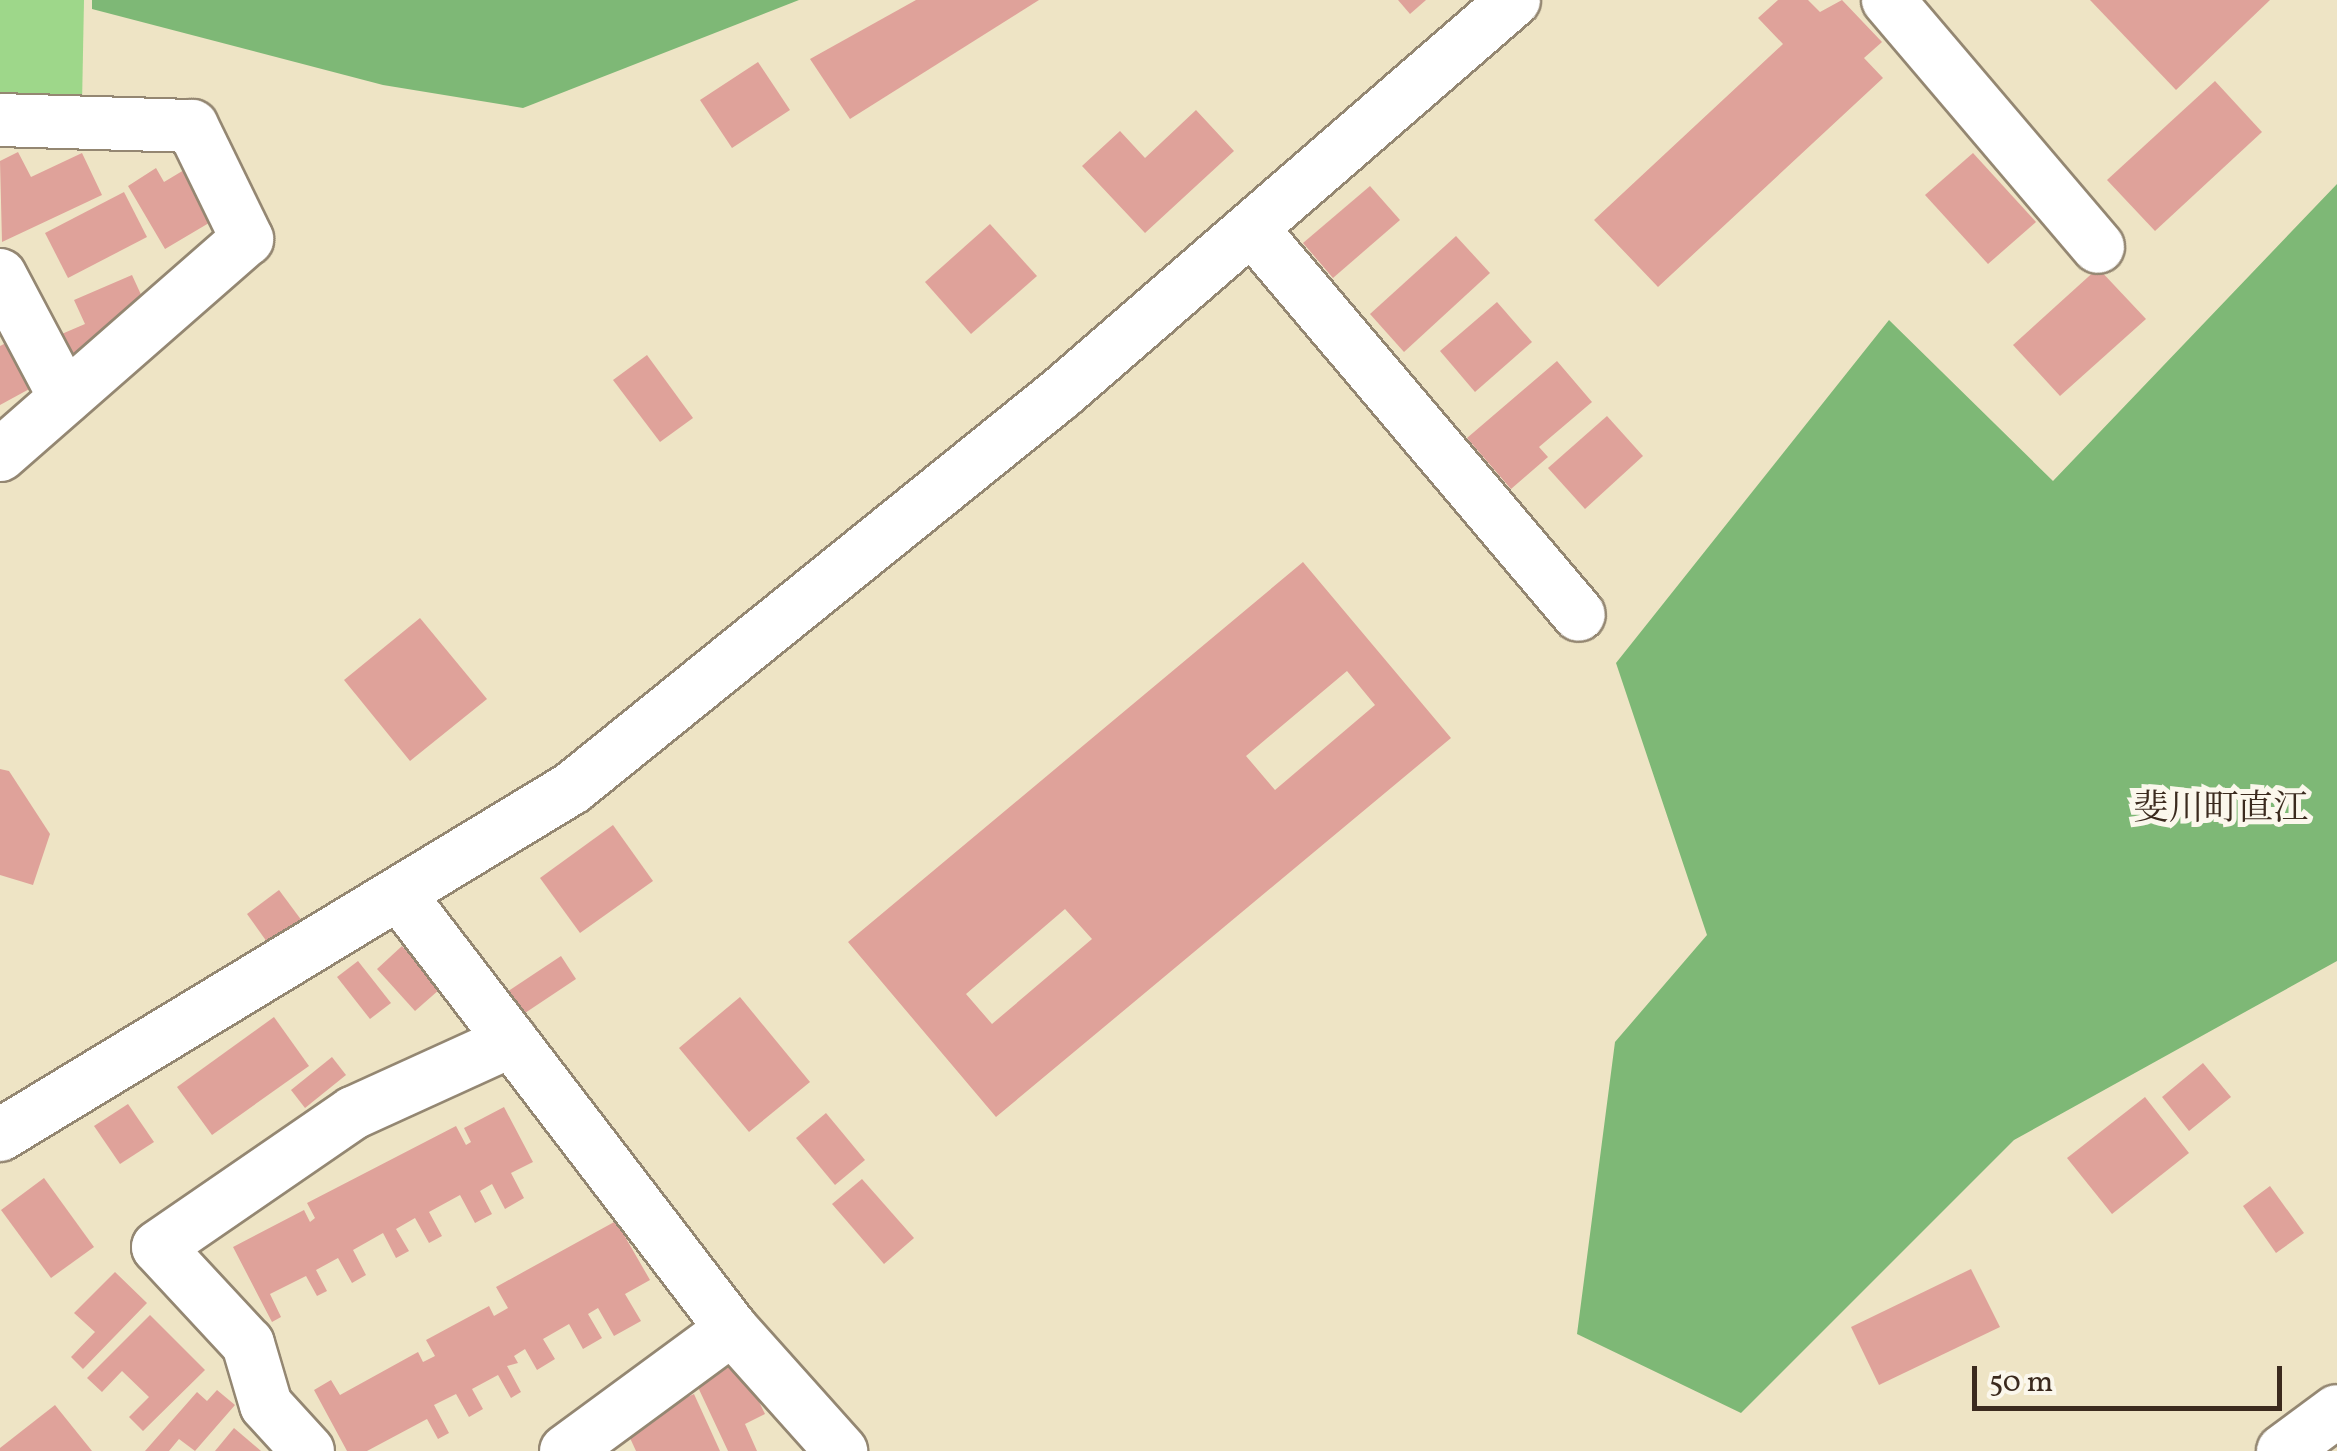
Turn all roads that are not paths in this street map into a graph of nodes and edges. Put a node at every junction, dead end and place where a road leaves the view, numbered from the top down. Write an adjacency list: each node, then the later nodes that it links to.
1 (1514, 0): 4 (street)
2 (1888, 0): 5 (street)
3 (0, 120): 7 (street)
4 (1252, 230): 9 (street); 10 (street)
5 (2098, 247)
6 (0, 275): 7 (street)
7 (65, 398): 8 (street)
8 (0, 455)
9 (1579, 615)
10 (398, 894): 11 (street); 12 (street)
11 (511, 1041): 13 (street); 15 (street)
12 (0, 1135)
13 (732, 1330): 16 (street); 17 (street)
14 (2337, 1411): 18 (street)
15 (308, 1451)
16 (566, 1451)
17 (841, 1451)
18 (2283, 1451)

